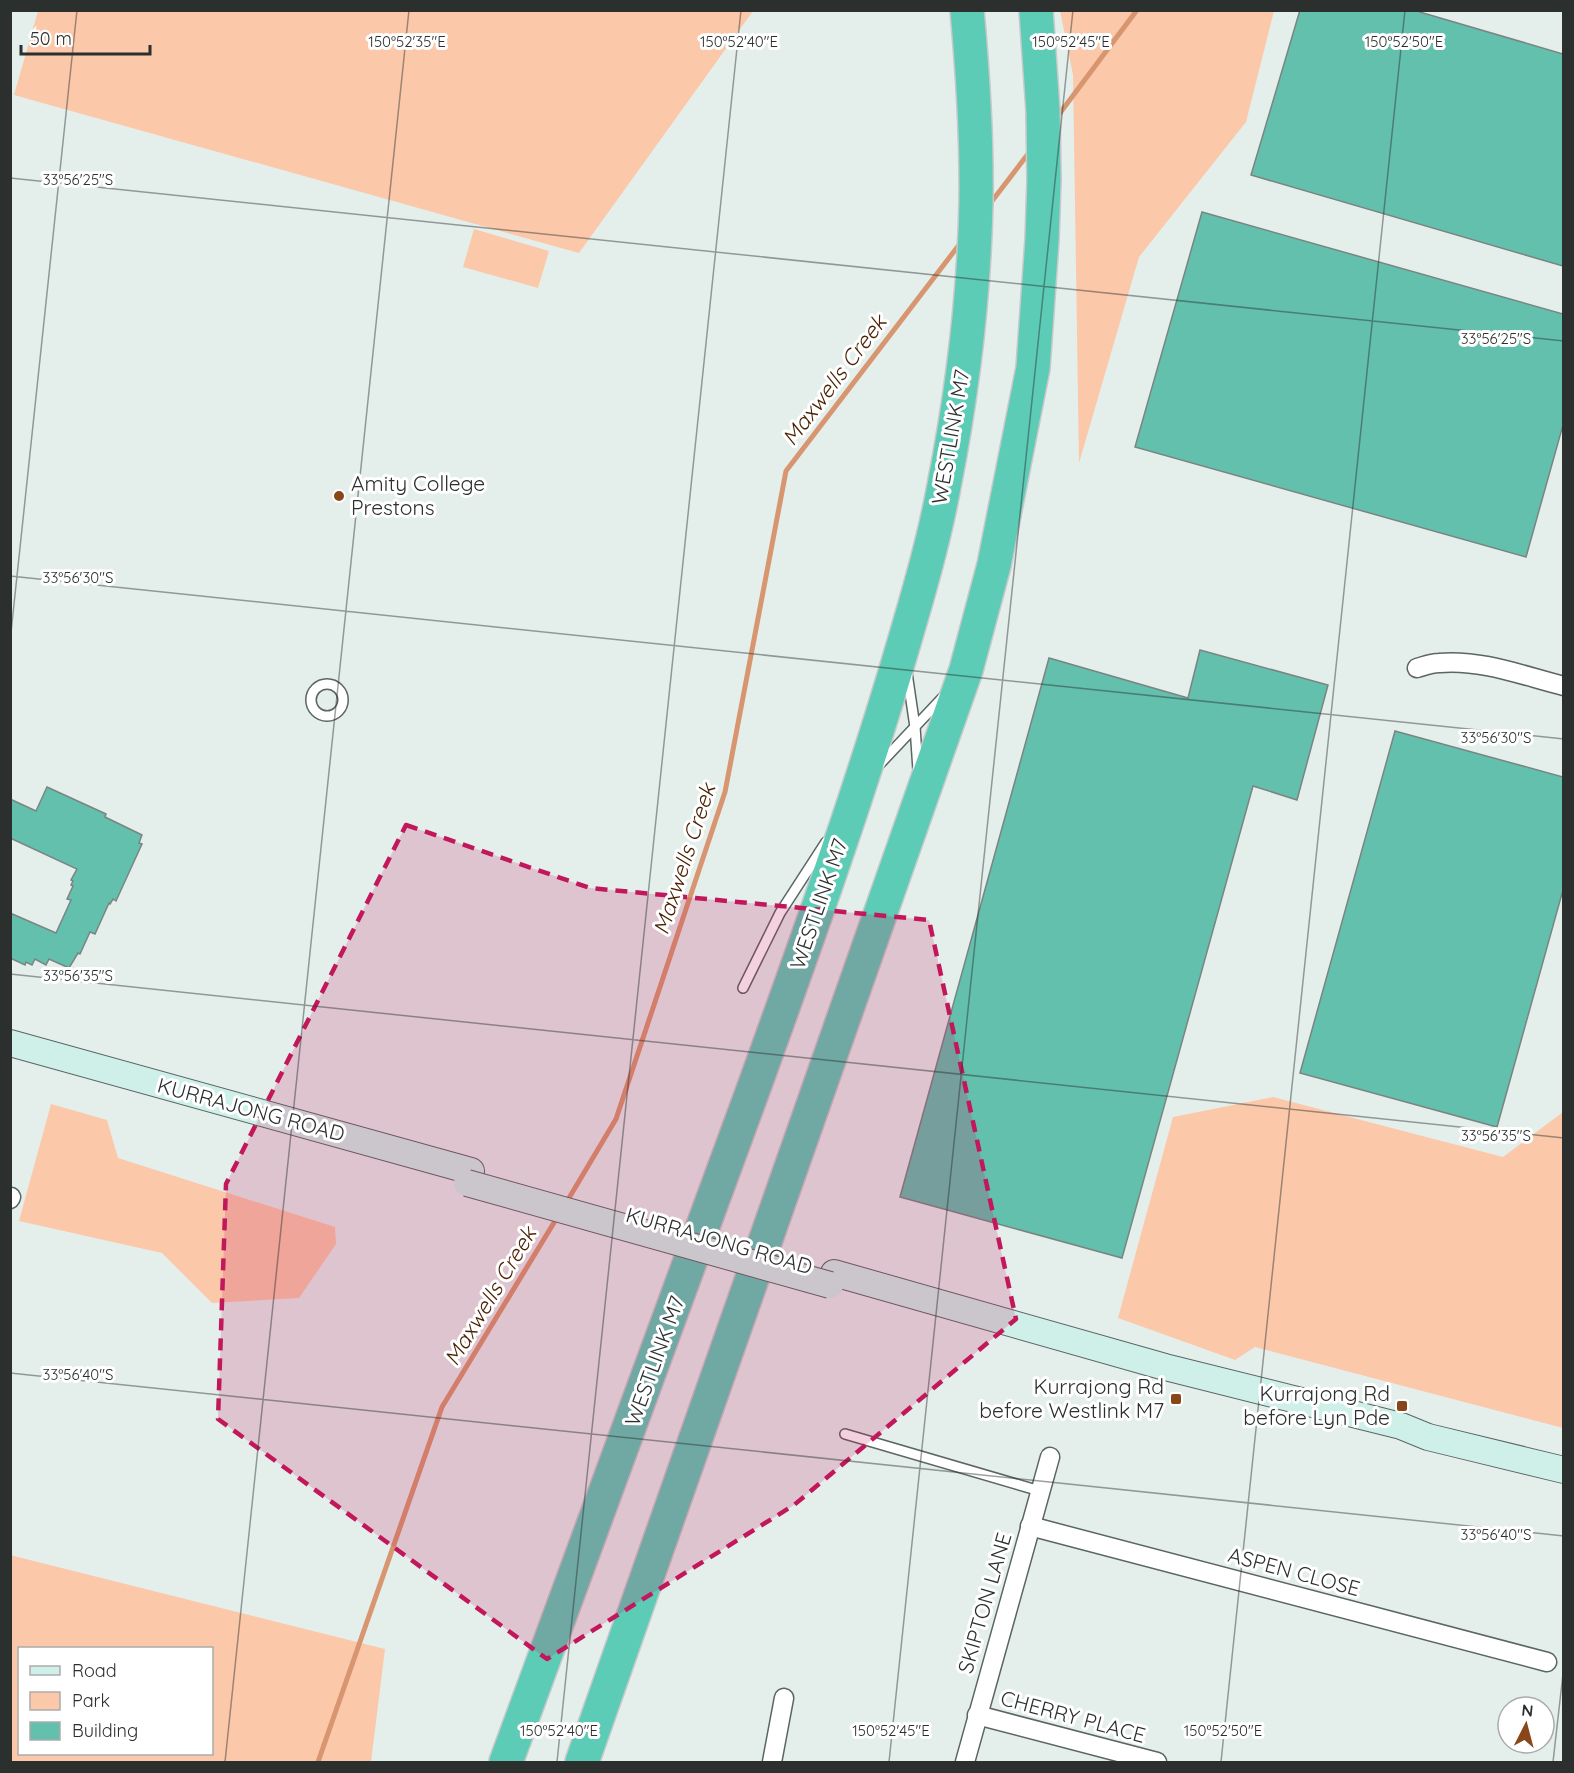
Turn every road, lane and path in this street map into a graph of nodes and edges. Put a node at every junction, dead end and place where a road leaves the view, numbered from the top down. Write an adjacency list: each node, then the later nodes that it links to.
1 (967, 10): 3 (highway, WESTLINK M7)
2 (1036, 10): 5 (highway)
3 (903, 644): 7 (lane); 8 (highway, WESTLINK M7)
4 (1417, 668): 6 (street)
5 (966, 670): 7 (lane); 9 (highway)
6 (1563, 686)
7 (915, 728): 8 (lane); 9 (lane)
8 (859, 788): 10 (lane); 17 (highway, WESTLINK M7)
9 (920, 805): 16 (highway)
10 (838, 823)
11 (832, 833): 12 (lane)
12 (743, 988)
13 (10, 1043): 15 (main road, KURRAJONG ROAD)
14 (10, 1055): 15 (main road, KURRAJONG ROAD)
15 (469, 1177): 20 (main road, KURRAJONG ROAD)
16 (741, 1310): 28 (highway); 29 (highway)
17 (662, 1342): 26 (highway, WESTLINK M7); 27 (highway)
18 (845, 1434): 21 (lane)
19 (1050, 1457): 21 (street, SKIPTON LANE)
20 (1563, 1470)
21 (1040, 1491): 22 (street, SKIPTON LANE)
22 (1030, 1526): 23 (street, ASPEN CLOSE); 25 (street, SKIPTON LANE)
23 (1547, 1662)
24 (784, 1698): 30 (street)
25 (977, 1715): 31 (street, SKIPTON LANE); 32 (street, CHERRY PLACE)
26 (506, 1762)
27 (523, 1762)
28 (582, 1762)
29 (594, 1762)
30 (772, 1762)
31 (965, 1762)
32 (1157, 1762)

